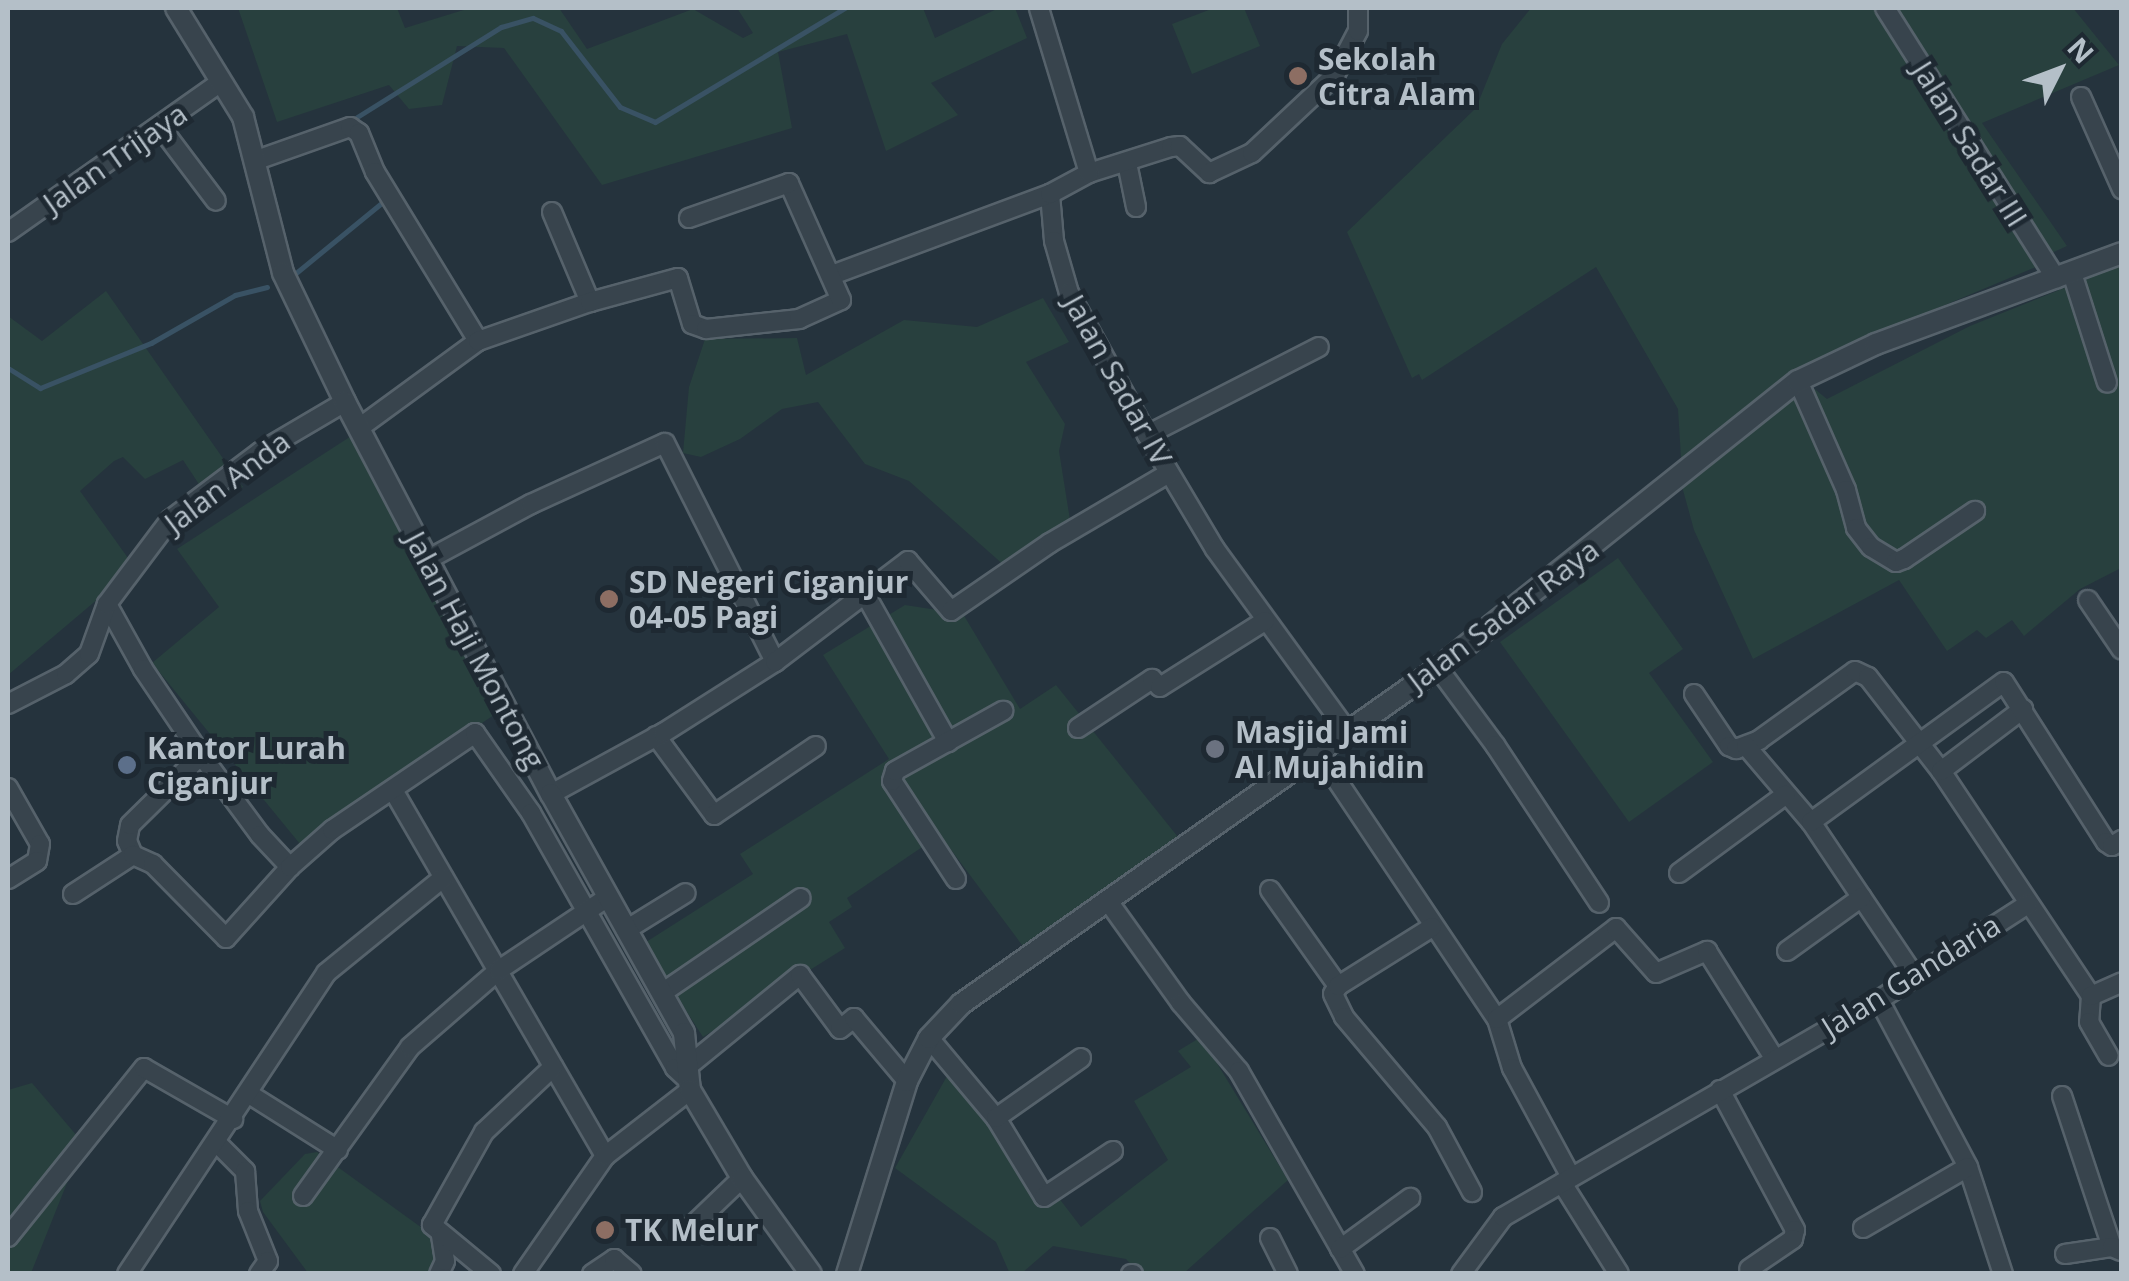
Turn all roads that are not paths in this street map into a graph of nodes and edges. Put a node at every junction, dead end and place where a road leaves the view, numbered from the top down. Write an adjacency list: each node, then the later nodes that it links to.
1 (176, 8): 5 (street, Jalan Haji Montong)
2 (1039, 8): 10 (street)
3 (1360, 8): 9 (street)
4 (1884, 8): 20 (street, Jalan Sadar III)
5 (221, 82): 7 (street, Jalan Trijaya); 8 (street, Jalan Haji Montong)
6 (2080, 97): 11 (street)
7 (160, 128): 13 (street); 17 (street, Jalan Trijaya)
8 (254, 161): 22 (street); 26 (street, Jalan Haji Montong)
9 (1126, 163): 10 (street); 14 (street)
10 (1090, 173): 12 (street)
11 (2122, 189)
12 (1050, 194): 19 (street); 28 (street, Jalan Sadar IV)
13 (216, 201)
14 (1136, 207)
15 (552, 212): 21 (street)
16 (689, 218): 19 (street)
17 (8, 232)
18 (2122, 252): 20 (street, Jalan Sadar Raya)
19 (832, 274): 21 (street)
20 (2064, 276): 24 (street, Jalan Sadar Raya); 25 (street, Jalan Sadar III)
21 (590, 302): 22 (street)
22 (478, 341): 27 (street)
23 (1318, 347): 28 (street)
24 (1798, 382): 30 (street); 38 (street, Jalan Sadar Raya)
25 (2107, 383)
26 (344, 402): 27 (street, Jalan Haji Montong); 34 (street, Jalan Anda)
27 (359, 428): 31 (street, Jalan Haji Montong)
28 (1147, 435): 29 (street, Jalan Sadar IV)
29 (1169, 473): 32 (street); 35 (street, Jalan Sadar IV)
30 (1975, 511)
31 (427, 560): 37 (street); 55 (street, Jalan Haji Montong)
32 (865, 594): 37 (street); 46 (street)
33 (2088, 600): 36 (street)
34 (107, 604): 40 (street, Jalan Anda); 51 (street)
35 (1265, 621): 43 (street); 44 (street, Jalan Sadar IV)
36 (2122, 650)
37 (775, 662): 45 (street)
38 (1438, 668): 44 (street, Jalan Sadar Raya); 72 (street)
39 (1694, 694): 49 (street)
40 (8, 704)
41 (2023, 708): 47 (street); 52 (street); 58 (street)
42 (1003, 711): 46 (street)
43 (1078, 728)
44 (1347, 731): 50 (street, Jalan Sadar Raya)
45 (656, 736): 48 (street); 55 (street)
46 (948, 742): 64 (street)
47 (1919, 744): 49 (street); 52 (street); 57 (street)
48 (816, 746)
49 (1746, 746): 56 (street)
50 (1318, 752): 71 (street, Jalan Sadar Raya); 75 (street)
51 (201, 755): 59 (street); 60 (street)
52 (1941, 770): 73 (street)
53 (8, 788): 63 (street)
54 (393, 790): 60 (street); 62 (street); 74 (street)
55 (551, 794): 68 (street, Jalan Haji Montong)
56 (1786, 796): 57 (street); 61 (street)
57 (1811, 822): 69 (street)
58 (2122, 840)
59 (133, 855): 60 (street); 67 (street)
60 (290, 867)
61 (1679, 873)
62 (443, 878): 78 (street); 94 (street)
63 (8, 879)
64 (956, 880)
65 (1270, 890): 81 (street)
66 (686, 892): 76 (street)
67 (73, 894)
68 (608, 897): 74 (street); 76 (street, Jalan Haji Montong)
69 (1862, 897): 77 (street); 79 (street)
70 (801, 898): 82 (street)
71 (1108, 901): 86 (street, Jalan Sadar Raya); 113 (street)
72 (1599, 903)
73 (2028, 904): 79 (street, Jalan Gandaria); 83 (street, Jalan Gandaria)
74 (586, 912): 78 (street); 91 (street)
75 (1432, 927): 81 (street); 85 (street)
76 (626, 930): 82 (street, Jalan Haji Montong)
77 (1787, 951)
78 (499, 970): 90 (street); 99 (street)
79 (1916, 977): 84 (street, Jalan Gandaria)
80 (2122, 982): 83 (street)
81 (1338, 986): 105 (street)
82 (662, 994): 91 (street, Jalan Haji Montong)
83 (2091, 996): 87 (street)
84 (1879, 1000): 89 (street, Jalan Gandaria); 102 (street)
85 (1497, 1018): 89 (street); 104 (street)
86 (930, 1038): 92 (street, Jalan Sadar Raya); 96 (street)
87 (2109, 1056)
88 (1080, 1058): 96 (street)
89 (1774, 1058): 93 (street, Jalan Gandaria)
90 (553, 1067): 101 (street); 110 (street)
91 (688, 1079): 92 (street); 101 (street); 103 (street, Jalan Haji Montong)
92 (906, 1081): 126 (street, Jalan Sadar Raya)
93 (1720, 1090): 104 (street, Jalan Gandaria); 116 (street)
94 (249, 1094): 97 (street); 99 (street)
95 (2062, 1096): 114 (street)
96 (996, 1118): 100 (street)
97 (233, 1119): 98 (street); 111 (street)
98 (217, 1143): 118 (street); 119 (street)
99 (338, 1150): 106 (street)
100 (1113, 1150)
101 (605, 1156): 122 (street)
102 (1968, 1167): 109 (street); 130 (street)
103 (742, 1178): 108 (street); 125 (street, Jalan Haji Montong)
104 (1566, 1180): 117 (street, Jalan Gandaria); 129 (street)
105 (1472, 1192)
106 (303, 1196)
107 (1410, 1198): 113 (street)
108 (692, 1226)
109 (1863, 1228)
110 (441, 1235): 120 (street); 121 (street)
111 (8, 1237)
112 (1270, 1238): 127 (street)
113 (1340, 1248): 128 (street)
114 (2117, 1249): 115 (street)
115 (2065, 1254)
116 (1749, 1269)
117 (1467, 1272)
118 (128, 1274)
119 (259, 1274)
120 (439, 1274)
121 (490, 1274)
122 (523, 1274)
123 (592, 1274): 124 (street)
124 (632, 1274)
125 (810, 1274)
126 (847, 1274)
127 (1288, 1274)
128 (1355, 1274)
129 (1618, 1274)
130 (2003, 1274)

